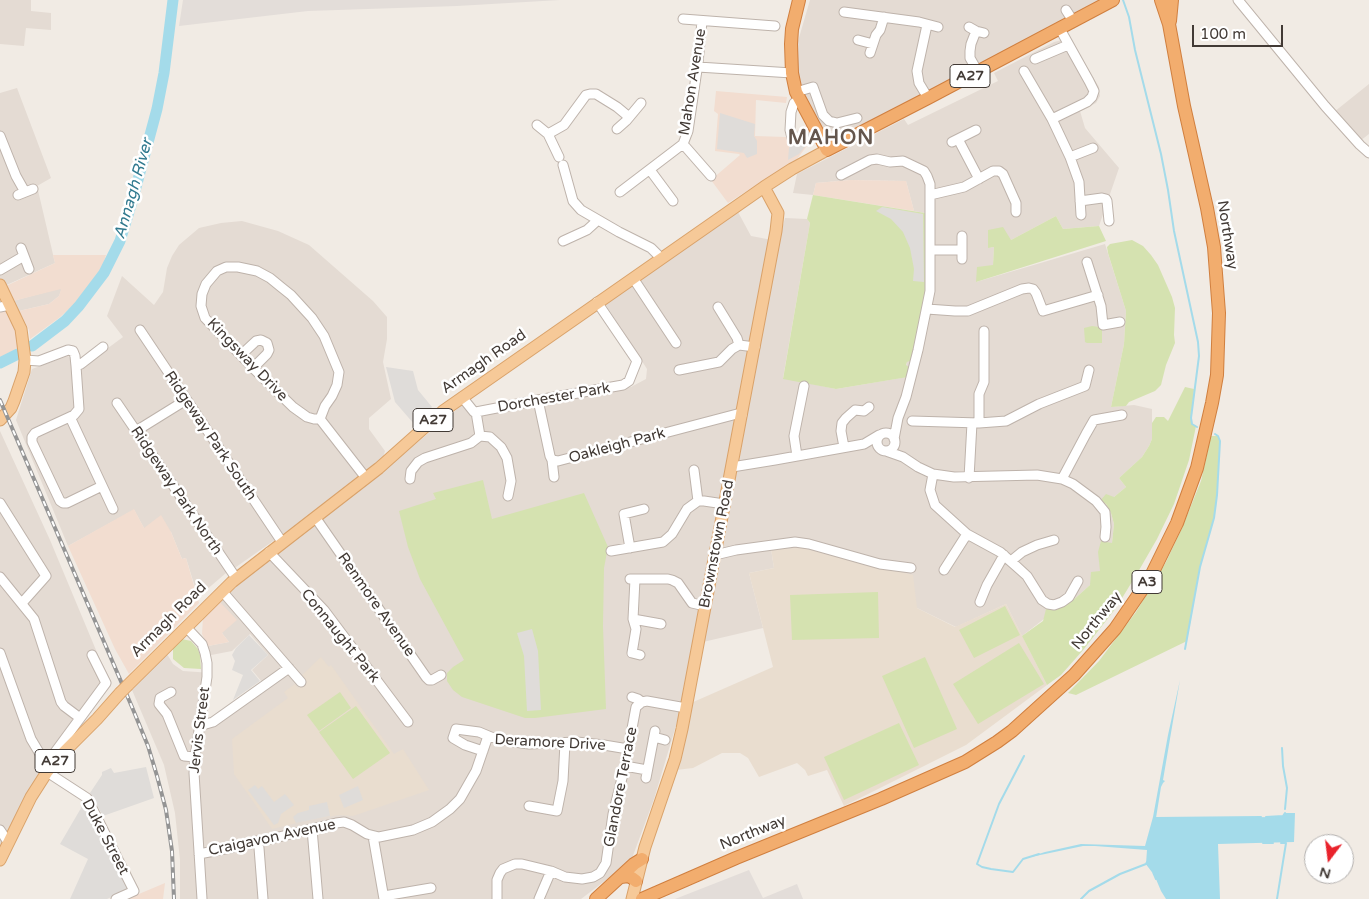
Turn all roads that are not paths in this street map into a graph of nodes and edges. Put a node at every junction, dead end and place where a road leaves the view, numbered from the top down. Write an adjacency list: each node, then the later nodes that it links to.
1 (799, 0): 24 (highway)
2 (1113, 0): 11 (highway, A27)
3 (1161, 0): 13 (highway, Northway / A3)
4 (1172, 0): 13 (highway, Northway / A3)
5 (1238, 0): 41 (street)
6 (855, 3): 8 (street)
7 (1066, 10): 11 (street)
8 (884, 17): 12 (street); 18 (street)
9 (683, 19): 10 (street)
10 (702, 21): 14 (street); 21 (street, Mahon Avenue)
11 (1073, 21): 16 (highway, A27)
12 (927, 24): 15 (street); 26 (street)
13 (1169, 24): 179 (highway, Northway / A3)
14 (775, 26)
15 (938, 26)
16 (1060, 29): 19 (street); 23 (highway, A27)
17 (976, 30): 23 (street)
18 (858, 40)
19 (1068, 45): 20 (street); 30 (street)
20 (1035, 59)
21 (698, 67): 24 (street); 37 (street, Mahon Avenue)
22 (1024, 71): 30 (street)
23 (978, 72): 26 (highway, A27)
24 (792, 73): 25 (highway)
25 (798, 96): 29 (street); 36 (street); 40 (highway)
26 (928, 98): 40 (highway, A27)
27 (641, 103): 28 (street)
28 (629, 117): 32 (street); 34 (street)
29 (858, 118)
30 (1052, 119): 42 (street)
31 (537, 125): 34 (street)
32 (617, 130)
33 (976, 130): 46 (street)
34 (548, 134): 55 (street)
35 (0, 136): 39 (street)
36 (792, 138)
37 (683, 144): 43 (street, Mahon Avenue); 45 (street, Mahon Avenue)
38 (1093, 148): 42 (street)
39 (2, 149): 48 (street)
40 (827, 150): 47 (main road, A27)
41 (1369, 152)
42 (1070, 157): 52 (street)
43 (650, 170): 49 (street, Mahon Avenue); 51 (street)
44 (841, 175): 50 (street)
45 (711, 176)
46 (979, 179): 50 (street); 53 (street)
47 (764, 187): 60 (main road, Armagh Road / A27); 77 (main road, Brownstown Road)
48 (26, 192)
49 (620, 192)
50 (930, 195): 59 (street)
51 (673, 201)
52 (1080, 201): 54 (street); 56 (street)
53 (1016, 212)
54 (1081, 215)
55 (598, 220): 58 (street); 60 (street)
56 (1108, 221)
57 (962, 236): 59 (street)
58 (569, 242)
59 (930, 250): 70 (street)
60 (661, 258): 64 (main road, Armagh Road / A27)
61 (1087, 262): 66 (street)
62 (29, 268): 63 (street)
63 (0, 270)
64 (633, 278): 67 (main road, Armagh Road / A27); 74 (street)
65 (0, 285): 68 (main road)
66 (1098, 295): 70 (street); 71 (street)
67 (598, 302): 85 (main road, Armagh Road / A27); 87 (street, Dorchester Park)
68 (5, 306): 79 (main road)
69 (718, 307): 75 (street)
70 (927, 309): 94 (street)
71 (1120, 322)
72 (140, 330): 86 (street, Ridgeway Park South)
73 (984, 331): 98 (street)
74 (676, 343)
75 (739, 345): 77 (street); 82 (street)
76 (100, 346): 80 (street)
77 (755, 347): 92 (main road, Brownstown Road)
78 (241, 355): 81 (street, Kingsway Drive); 81 (street); 95 (street, Kingsway Drive)
79 (25, 357): 80 (street); 96 (main road)
80 (76, 366): 93 (street)
81 (253, 368): 95 (street, Kingsway Drive)
82 (679, 370)
83 (1089, 370): 98 (street)
84 (804, 386): 106 (street)
85 (462, 397): 90 (street, Dorchester Park); 113 (main road, Armagh Road / A27)
86 (186, 400): 99 (street); 128 (street, Ridgeway Park South)
87 (538, 400): 90 (street, Dorchester Park); 108 (street, Oakleigh Park)
88 (117, 403): 99 (street, Ridgeway Park North)
89 (869, 406): 104 (street)
90 (476, 412): 101 (street, Dorchester Park)
91 (1122, 414): 116 (street)
92 (742, 415): 108 (street, Oakleigh Park); 109 (main road, Brownstown Road)
93 (70, 417): 117 (street); 117 (street)
94 (898, 418): 100 (street); 102 (street)
95 (320, 419): 113 (street)
96 (0, 420)
97 (912, 421): 98 (street)
98 (976, 423): 114 (street)
99 (136, 432): 137 (street, Ridgeway Park North)
100 (880, 434): 102 (street); 103 (street); 105 (street)
101 (480, 436): 115 (street); 118 (street, Dorchester Park)
102 (894, 441): 105 (street); 107 (street)
103 (864, 444): 104 (street); 105 (street)
104 (844, 447): 106 (street)
105 (882, 449): 107 (street)
106 (797, 456): 109 (street)
107 (903, 457): 111 (street)
108 (552, 460): 112 (street)
109 (732, 467): 121 (main road, Brownstown Road)
110 (694, 470): 119 (street)
111 (933, 474): 114 (street); 125 (street)
112 (554, 477)
113 (366, 478): 124 (main road, Armagh Road / A27)
114 (969, 478): 116 (street)
115 (410, 479)
116 (1062, 479): 126 (street)
117 (102, 486): 122 (street)
118 (508, 496)
119 (698, 501): 121 (street); 129 (street)
120 (0, 503): 141 (street)
121 (724, 504): 132 (main road, Brownstown Road)
122 (113, 509)
123 (644, 509): 129 (street)
124 (315, 517): 128 (main road, Armagh Road / A27); 150 (street, Renmore Avenue)
125 (967, 534): 133 (street); 135 (street)
126 (1105, 536)
127 (1054, 540): 133 (street)
128 (282, 542): 131 (main road, Armagh Road / A27)
129 (630, 548): 130 (street)
130 (611, 551)
131 (269, 552): 137 (main road, Armagh Road / A27); 157 (street, Connaught Park)
132 (715, 555): 134 (street); 142 (main road, Brownstown Road)
133 (1008, 558): 138 (street); 140 (street)
134 (908, 566)
135 (944, 570)
136 (0, 577): 141 (street)
137 (236, 578): 139 (main road, Armagh Road / A27)
138 (1078, 581)
139 (222, 591): 145 (main road, Armagh Road / A27); 149 (street)
140 (980, 602)
141 (22, 603): 156 (street)
142 (705, 606): 143 (street); 155 (main road, Brownstown Road)
143 (633, 619): 144 (street); 148 (street)
144 (661, 624)
145 (186, 627): 158 (street, Jervis Street); 165 (main road, Armagh Road / A27)
146 (0, 653): 165 (street, Duke Street)
147 (92, 655): 156 (street)
148 (640, 655)
149 (289, 668): 151 (street); 158 (street)
150 (441, 675)
151 (301, 682)
152 (171, 692): 164 (street)
153 (632, 697): 154 (street)
154 (642, 702): 155 (street); 162 (street, Glandore Terrace)
155 (686, 708): 174 (main road, Brownstown Road)
156 (80, 718): 165 (street)
157 (408, 722)
158 (199, 726): 164 (street, Jervis Street)
159 (490, 737): 161 (street, Deramore Drive); 163 (street, Deramore Drive); 163 (street)
160 (665, 740): 166 (street)
161 (565, 743): 162 (street, Deramore Drive); 167 (street)
162 (628, 750): 166 (street, Glandore Terrace)
163 (483, 751): 170 (street, Deramore Drive)
164 (195, 758): 173 (street, Jervis Street)
165 (50, 765): 172 (main road, A27); 181 (street, Duke Street)
166 (625, 766): 176 (street, Glandore Terrace)
167 (528, 806)
168 (312, 829): 170 (street, Craigavon Avenue); 171 (street, Craigavon Avenue); 184 (street)
169 (0, 830): 172 (street)
170 (373, 836): 180 (street)
171 (257, 841): 173 (street, Craigavon Avenue); 183 (street)
172 (8, 842): 175 (main road, A27)
173 (199, 854): 182 (street, Jervis Street)
174 (642, 859): 177 (highway); 179 (main road, Brownstown Road)
175 (0, 860)
176 (551, 872): 185 (street); 186 (street)
177 (620, 877): 179 (highway); 187 (highway)
178 (431, 888): 180 (street)
179 (636, 892)
180 (384, 898)
181 (116, 899)
182 (202, 899)
183 (263, 899)
184 (318, 899)
185 (497, 899)
186 (540, 899)
187 (596, 899)

